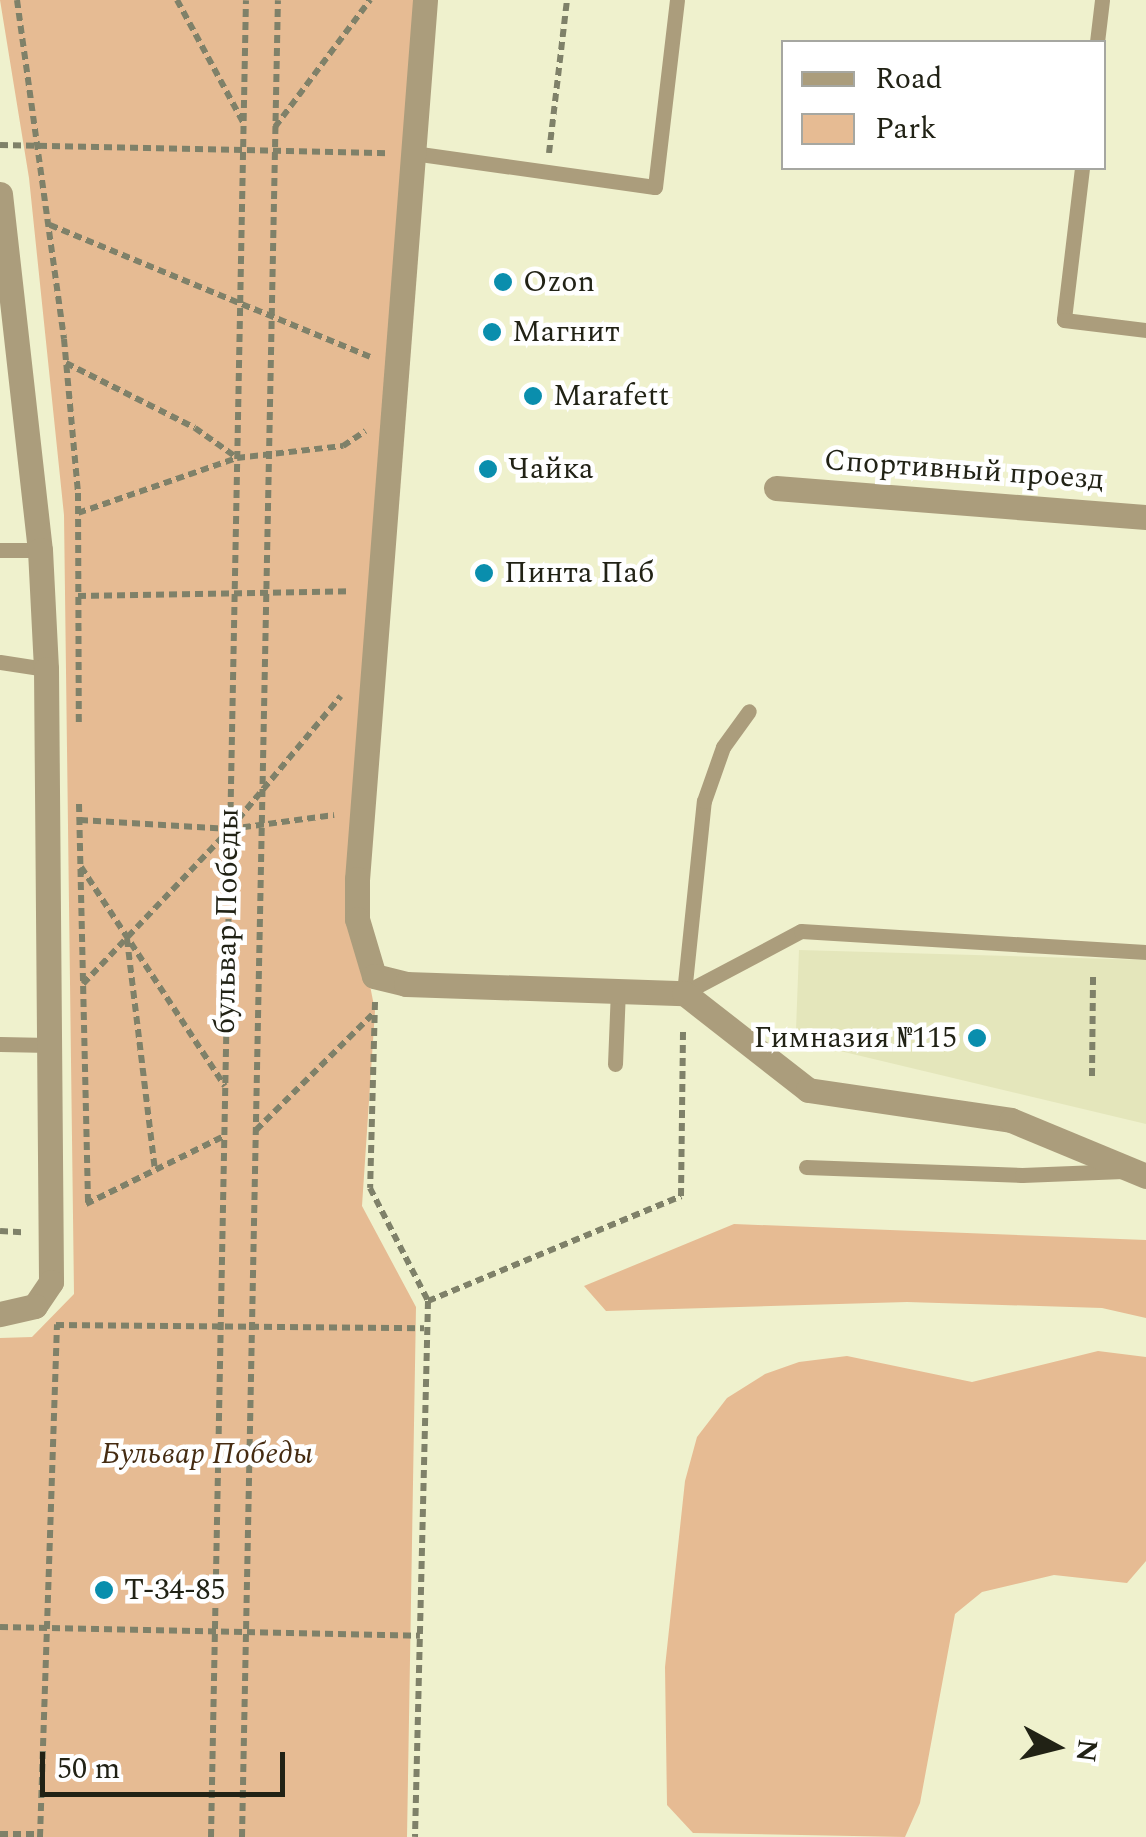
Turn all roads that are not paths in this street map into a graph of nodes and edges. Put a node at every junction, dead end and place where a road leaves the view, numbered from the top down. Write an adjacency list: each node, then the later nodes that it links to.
1 (425, 0): 5 (street)
2 (677, 0): 5 (lane)
3 (1102, 0): 4 (lane)
4 (1097, 40)
5 (413, 153): 17 (street)
6 (1082, 170): 8 (lane)
7 (0, 194): 12 (street)
8 (1146, 330)
9 (776, 488): 10 (street, Спортивный проезд)
10 (1146, 517)
11 (0, 550): 12 (lane)
12 (40, 550): 14 (street)
13 (0, 662): 14 (lane)
14 (46, 668): 20 (street)
15 (749, 711): 18 (lane)
16 (1146, 952): 18 (lane)
17 (618, 990): 18 (street); 21 (lane)
18 (684, 993): 23 (street)
19 (0, 1044): 20 (lane)
20 (49, 1045): 24 (street)
21 (616, 1064)
22 (806, 1166): 23 (lane)
23 (1137, 1173)
24 (0, 1314)

